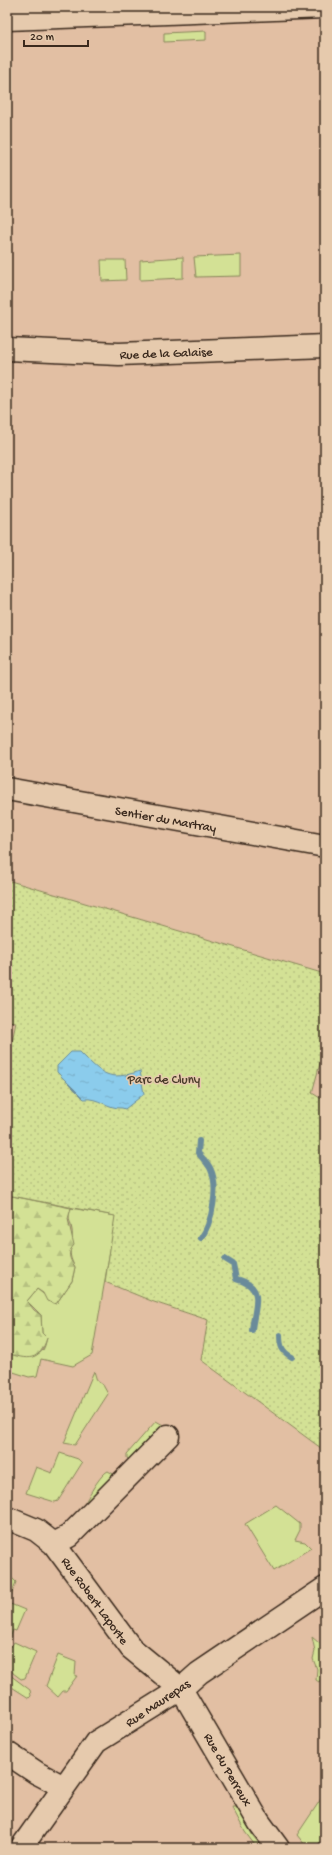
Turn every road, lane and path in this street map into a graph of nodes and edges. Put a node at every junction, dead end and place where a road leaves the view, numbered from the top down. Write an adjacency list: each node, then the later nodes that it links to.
1 (325, 7): 2 (street)
2 (7, 19)
3 (325, 346): 4 (street, Rue de la Galaise)
4 (7, 349)
5 (7, 789): 6 (street, Sentier du Martray)
6 (325, 846)
7 (168, 1436): 9 (street)
8 (7, 1518): 9 (street, Rue Robert Laporte)
9 (54, 1544): 11 (street, Rue Robert Laporte)
10 (325, 1588): 11 (street, Rue Maurepas)
11 (181, 1689): 13 (street, Rue Maurepas); 15 (street, Rue du Perreux)
12 (7, 1753): 13 (street)
13 (64, 1786): 14 (street, Rue Maurepas)
14 (21, 1848)
15 (278, 1848)

